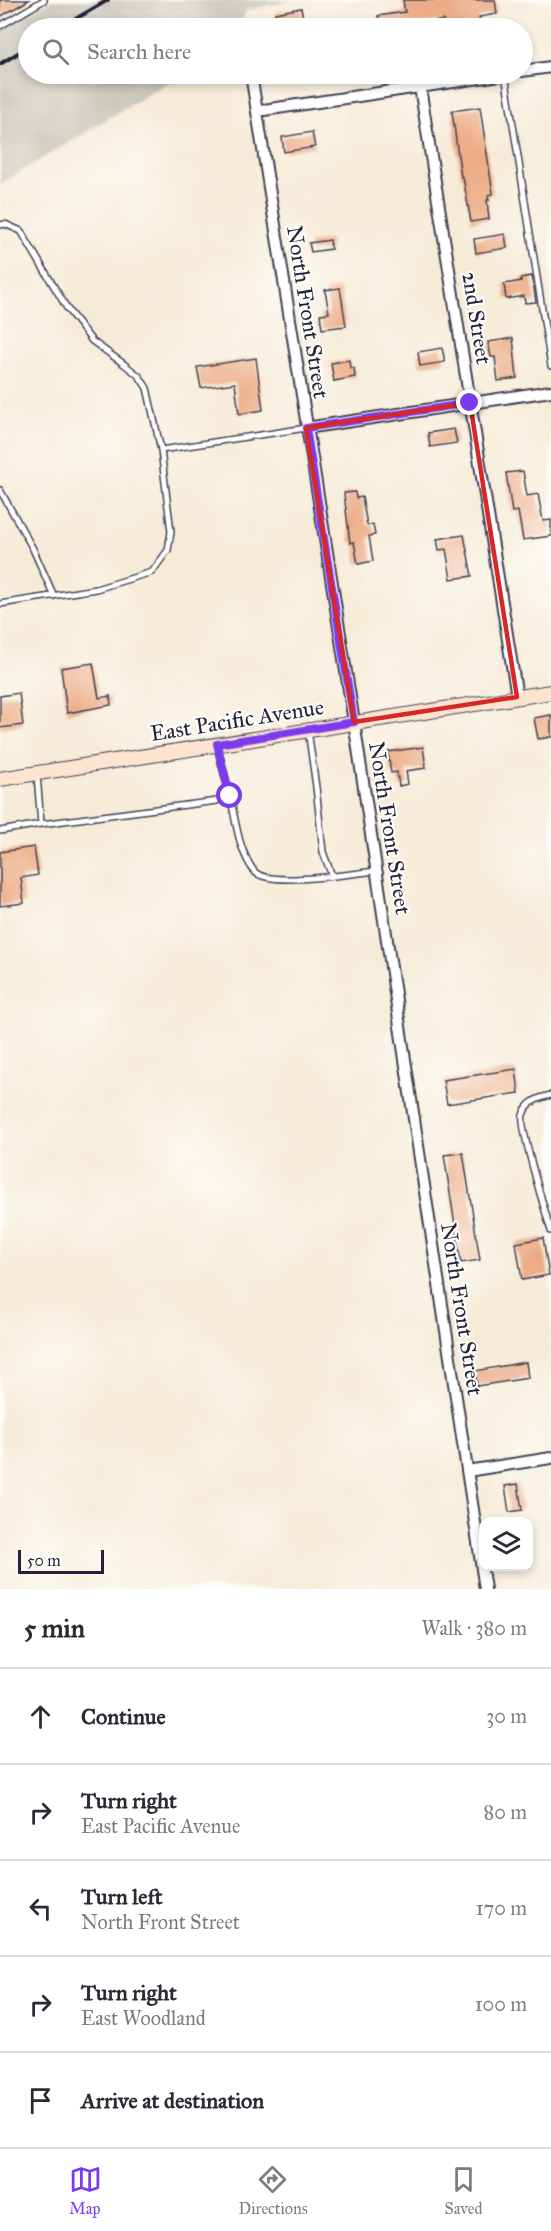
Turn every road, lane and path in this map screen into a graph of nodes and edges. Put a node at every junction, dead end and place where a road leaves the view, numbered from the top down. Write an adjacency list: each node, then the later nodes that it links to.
1 (44, 0): 2 (lane)
2 (0, 26)
3 (551, 67): 4 (street)
4 (533, 69)
5 (253, 84): 9 (street, North Front Street)
6 (440, 84): 8 (street)
7 (508, 84): 11 (lane)
8 (420, 87): 9 (street); 13 (street, 2nd Street)
9 (257, 111): 14 (street, North Front Street)
10 (0, 225): 15 (lane)
11 (551, 366)
12 (551, 391): 13 (street)
13 (470, 403): 14 (street); 20 (street, 2nd Street)
14 (306, 428): 15 (lane); 21 (street, North Front Street)
15 (161, 450): 17 (lane)
16 (0, 490): 17 (lane)
17 (54, 596): 18 (lane)
18 (0, 604)
19 (551, 692): 20 (main road, East Pacific Avenue)
20 (517, 697): 21 (main road, East Pacific Avenue)
21 (354, 722): 22 (main road, East Pacific Avenue); 29 (street, North Front Street)
22 (308, 730): 23 (main road, East Pacific Avenue); 30 (lane)
23 (217, 744): 24 (main road, East Pacific Avenue); 26 (lane)
24 (37, 773): 25 (main road, East Pacific Avenue); 27 (lane)
25 (0, 779)
26 (230, 796): 27 (lane); 30 (lane)
27 (41, 824): 28 (lane)
28 (0, 831)
29 (376, 871): 30 (lane); 34 (street, North Front Street)
30 (332, 876)
31 (551, 1095): 32 (lane)
32 (551, 1231)
33 (551, 1458): 34 (street)
34 (466, 1471): 35 (street, North Front Street)
35 (485, 1589)

